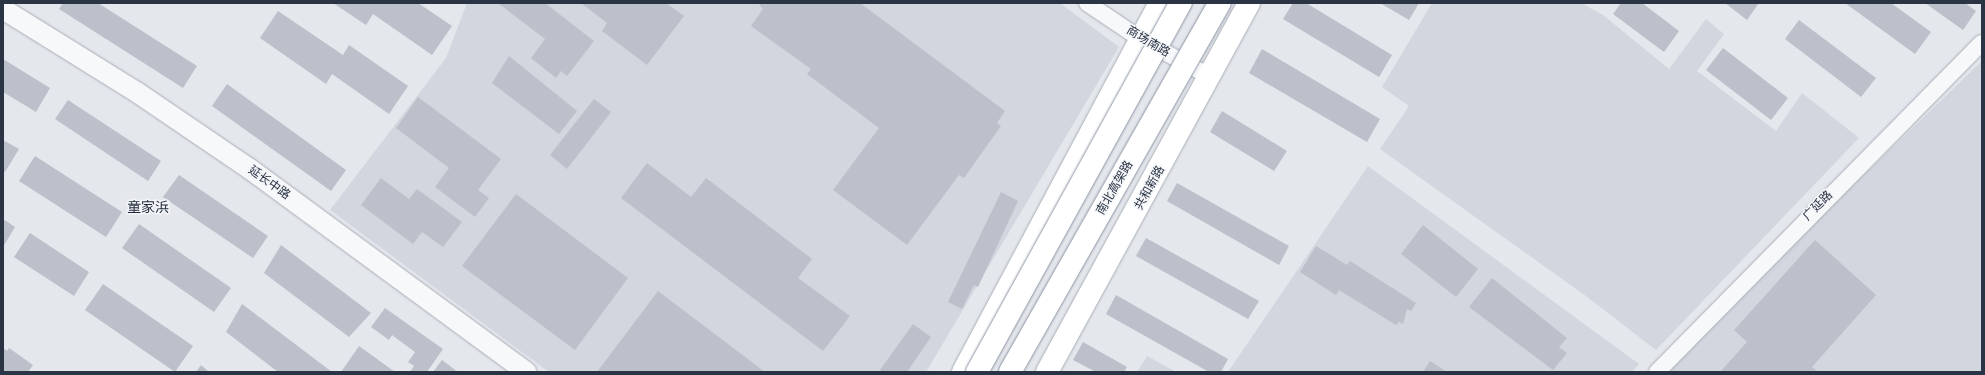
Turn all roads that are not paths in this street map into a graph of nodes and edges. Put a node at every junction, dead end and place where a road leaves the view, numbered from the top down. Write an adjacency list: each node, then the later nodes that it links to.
1 (1087, 3): 7 (street, 商场南路)
2 (1160, 3): 7 (main road)
3 (1181, 3): 12 (main road, bridge)
4 (1220, 3): 13 (main road, 南北高架路, bridge)
5 (1249, 3): 9 (main road, 共和新路)
6 (3, 9): 10 (street, 延长中路)
7 (1142, 40): 9 (street, 商场南路); 11 (main road)
8 (1982, 43): 15 (street, 广延路)
9 (1211, 77): 14 (main road, 共和新路)
10 (526, 372)
11 (963, 372)
12 (977, 372)
13 (1010, 372)
14 (1048, 372)
15 (1657, 372)

